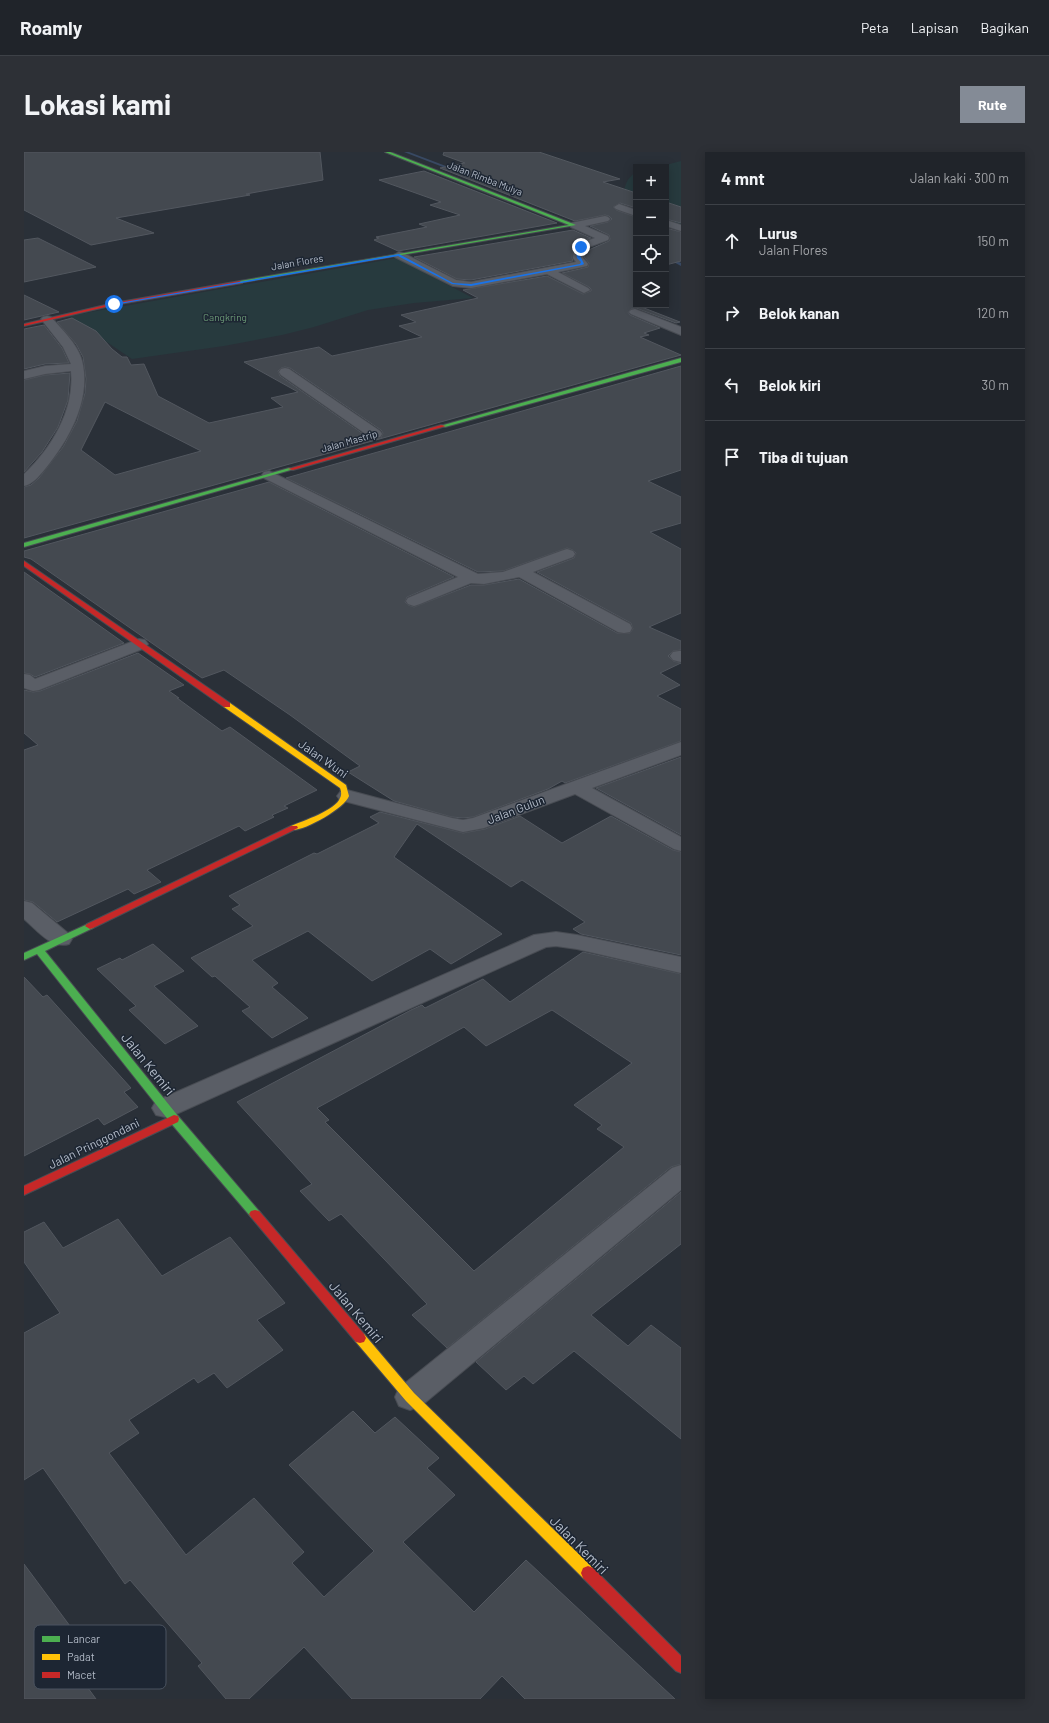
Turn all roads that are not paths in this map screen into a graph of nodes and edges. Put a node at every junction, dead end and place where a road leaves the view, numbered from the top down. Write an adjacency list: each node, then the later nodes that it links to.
1 (387, 152): 5 (main road, Jalan Rimba Mulya)
2 (619, 207): 3 (street)
3 (633, 212)
4 (604, 219): 5 (street)
5 (575, 224): 8 (main road, Jalan Flores); 9 (street)
6 (669, 224): 7 (street)
7 (681, 228)
8 (399, 255): 9 (street); 13 (main road, Jalan Flores)
9 (549, 270): 10 (street)
10 (584, 290)
11 (635, 312): 15 (street)
12 (24, 317): 14 (main road)
13 (47, 319): 14 (main road, Jalan Flores); 17 (street)
14 (29, 324)
15 (681, 331)
16 (681, 360): 21 (main road, Jalan Mastrip)
17 (76, 363): 19 (street); 25 (street)
18 (285, 372): 22 (street)
19 (24, 375)
20 (465, 412): 21 (main road)
21 (476, 417): 24 (main road, Jalan Mastrip)
22 (378, 433): 23 (main road, Jalan Mastrip)
23 (360, 438)
24 (269, 475): 26 (main road, Jalan Mastrip); 30 (street)
25 (24, 482)
26 (24, 546)
27 (567, 554): 29 (street)
28 (24, 563): 33 (main road, Jalan Wuni)
29 (519, 571): 30 (street); 32 (street)
30 (471, 577): 31 (street)
31 (414, 601)
32 (624, 628)
33 (139, 644): 34 (street); 37 (main road, Jalan Wuni)
34 (24, 679)
35 (681, 748): 36 (street, Jalan Gulun)
36 (576, 787): 37 (street, Jalan Gulun); 38 (street)
37 (346, 796): 40 (main road, Jalan Wuni)
38 (681, 846)
39 (24, 908): 40 (street)
40 (61, 939): 41 (main road, Jalan Wuni)
41 (39, 950): 42 (main road, Jalan Wuni); 44 (main road, Jalan Kemiri)
42 (24, 957)
43 (681, 965): 44 (street)
44 (169, 1113): 46 (main road, Jalan Pringgondani); 47 (main road, Jalan Kemiri)
45 (681, 1175): 47 (street)
46 (24, 1191)
47 (410, 1397): 48 (main road, Jalan Kemiri)
48 (681, 1666)

